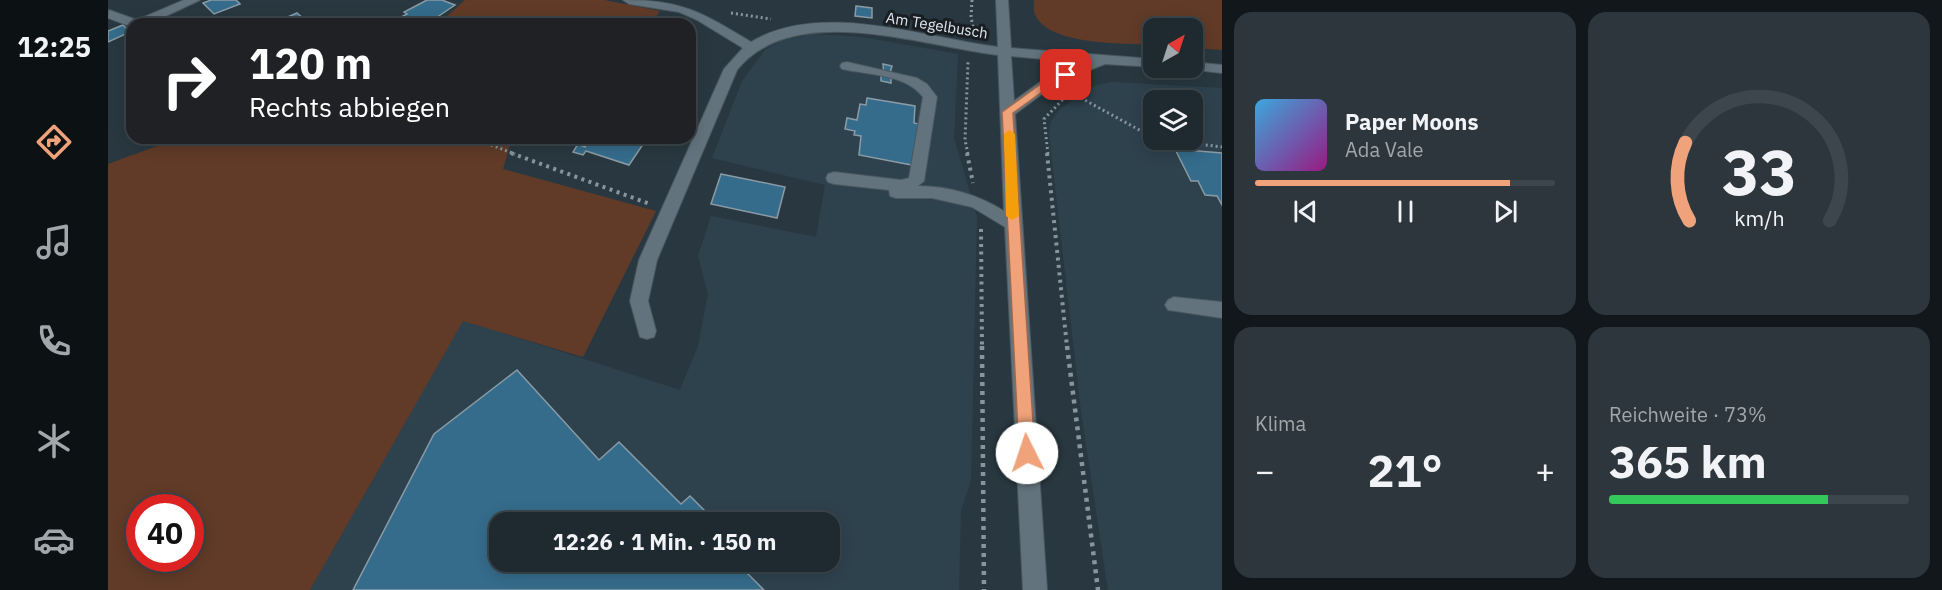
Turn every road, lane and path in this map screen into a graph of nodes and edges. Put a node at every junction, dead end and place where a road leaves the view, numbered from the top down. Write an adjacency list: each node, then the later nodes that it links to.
1 (194, 0): 7 (street)
2 (629, 0): 10 (street)
3 (972, 0): 11 (path)
4 (1002, 0): 12 (street)
5 (724, 12): 9 (path)
6 (109, 14): 8 (street)
7 (151, 18)
8 (126, 20)
9 (794, 30): 10 (street, Am Tegelbusch); 11 (street, Am Tegelbusch)
10 (750, 46): 24 (street)
11 (972, 47): 12 (street, Am Tegelbusch); 23 (path)
12 (1004, 51): 13 (street, Am Tegelbusch); 18 (street)
13 (1107, 60): 14 (street, Am Tegelbusch); 18 (street)
14 (1143, 62)
15 (847, 66): 23 (street)
16 (1203, 67): 17 (street)
17 (1222, 69)
18 (1008, 112): 25 (street)
19 (1143, 132): 31 (path)
20 (492, 145): 24 (path)
21 (1203, 145): 22 (path)
22 (1222, 147)
23 (977, 202): 25 (street); 29 (path)
24 (670, 211): 28 (street)
25 (1012, 224): 30 (street)
26 (1174, 305): 27 (street)
27 (1222, 310)
28 (647, 331)
29 (984, 590)
30 (1035, 590)
31 (1098, 590)

